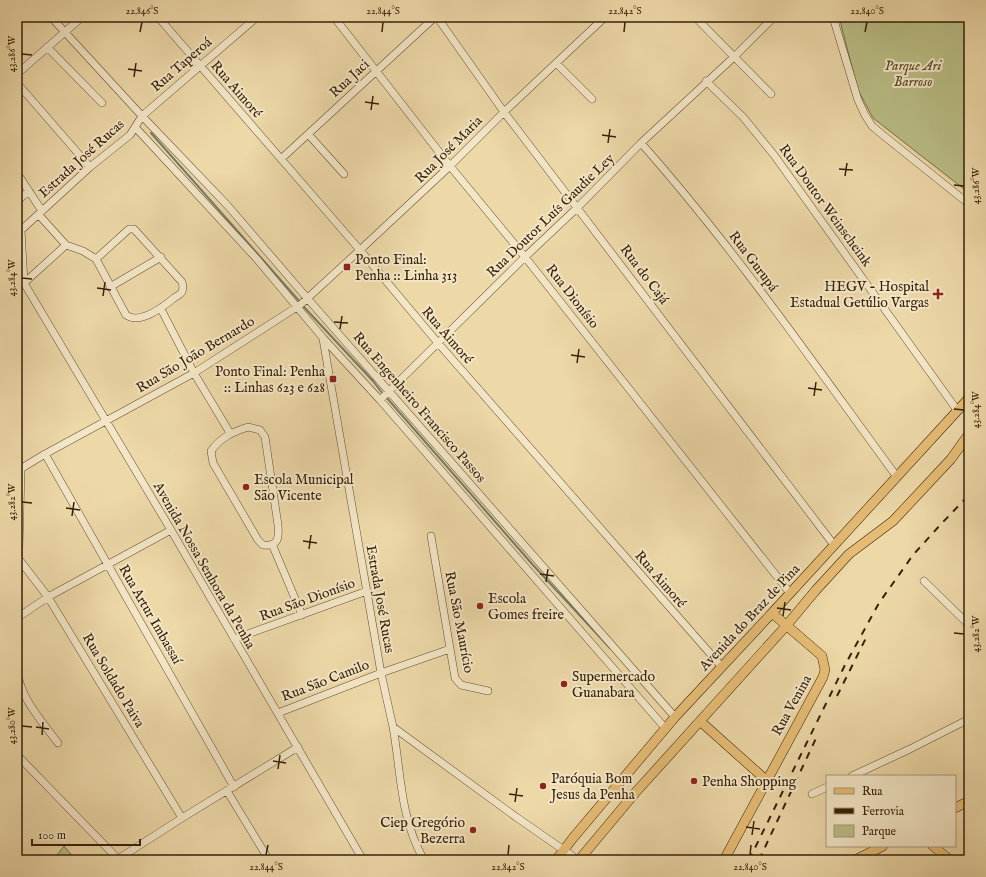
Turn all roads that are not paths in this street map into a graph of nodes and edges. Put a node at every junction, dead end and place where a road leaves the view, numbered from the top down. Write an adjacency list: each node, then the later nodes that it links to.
1 (51, 17): 11 (street, Rua Engenheiro Francisco Passos)
2 (82, 17): 11 (street)
3 (158, 17): 15 (street, Rua Aimoré)
4 (257, 17): 15 (street, Rua Taperoá)
5 (334, 17): 16 (street, Rua Dionísio)
6 (436, 17): 16 (street, Rua Jaci); 23 (street, Rua do Cajá)
7 (605, 17): 14 (street, Rua José Maria)
8 (695, 17): 13 (street)
9 (774, 17): 13 (street, Rua Doutor Luís Gaudie Ley)
10 (833, 17): 35 (street)
11 (64, 32): 12 (street); 24 (street, Rua Engenheiro Francisco Passos)
12 (47, 47): 17 (street); 22 (street)
13 (734, 57): 18 (street, Rua Doutor Luís Gaudie Ley); 20 (street)
14 (556, 63): 21 (street); 23 (street, Rua José Maria)
15 (200, 65): 24 (street, Rua Taperoá); 28 (street, Rua Aimoré)
16 (376, 70): 26 (street, Rua Jaci); 29 (street, Rua Dionísio)
17 (17, 74)
18 (706, 81): 27 (street, Rua Doutor Luís Gaudie Ley); 53 (street, Rua Doutor Weinscheink)
19 (17, 83): 30 (street)
20 (771, 94)
21 (592, 99)
22 (102, 103)
23 (504, 112): 29 (street, Rua José Maria); 36 (street, Rua do Cajá)
24 (142, 116): 25 (street, Estrada José Rucas); 46 (street, Rua Engenheiro Francisco Passos)
25 (135, 127): 30 (street, Estrada José Rucas); 46 (street, Rua Engenheiro Francisco Passos)
26 (308, 134): 28 (street, Rua Jaci); 32 (street)
27 (641, 143): 36 (street, Rua Doutor Luís Gaudie Ley); 59 (street, Rua Gurupá)
28 (281, 159): 40 (street, Rua Aimoré)
29 (450, 166): 40 (street, Rua José Maria); 41 (street, Rua Dionísio)
30 (90, 167): 37 (street, Estrada José Rucas)
31 (17, 173): 33 (street)
32 (344, 174)
33 (29, 191): 34 (street); 37 (street)
34 (17, 202)
35 (969, 204)
36 (578, 207): 41 (street, Rua Doutor Luís Gaudie Ley); 63 (street, Rua do Cajá)
37 (41, 213): 38 (street, Estrada José Rucas); 39 (street)
38 (19, 232): 44 (street)
39 (66, 245): 43 (street); 44 (street)
40 (360, 250): 46 (street, Rua José Maria); 49 (street, Rua Aimoré)
41 (525, 257): 49 (street, Rua Doutor Luís Gaudie Ley); 69 (street, Rua Dionísio)
42 (160, 258): 43 (street); 45 (street); 47 (street)
43 (96, 259): 45 (street)
44 (20, 282): 54 (street, Avenida Nossa Senhora da Penha)
45 (110, 287): 47 (street)
46 (302, 303): 48 (street, Rua Engenheiro Francisco Passos); 50 (street, Rua São João Bernardo); 51 (street, Rua Engenheiro Francisco Passos)
47 (161, 309): 50 (street)
48 (323, 338): 51 (street, Rua Engenheiro Francisco Passos); 68 (street, Estrada José Rucas)
49 (438, 343): 51 (street, Rua Doutor Luís Gaudie Ley); 79 (street, Rua Aimoré)
50 (194, 373): 54 (street, Rua São João Bernardo); 55 (street)
51 (384, 395): 64 (street, Rua Engenheiro Francisco Passos); 64 (street, Rua Engenheiro Francisco Passos)
52 (969, 398): 53 (main road, Avenida do Braz de Pina)
53 (957, 410): 59 (main road, Avenida do Braz de Pina)
54 (106, 422): 57 (street, Rua São João Bernardo); 60 (street, Avenida Nossa Senhora da Penha)
55 (230, 433): 62 (street); 62 (street)
56 (969, 434): 75 (main road)
57 (45, 454): 58 (street, Rua São João Bernardo); 66 (street, Rua Artur Imbassaí)
58 (19, 470): 65 (street)
59 (896, 477): 63 (main road, Avenida do Braz de Pina)
60 (171, 530): 66 (street); 77 (street, Avenida Nossa Senhora da Penha)
61 (431, 536): 78 (street, Rua São Maurício)
62 (272, 544): 72 (street)
63 (834, 545): 69 (main road, Avenida do Braz de Pina)
64 (522, 553): 83 (street, Rua Engenheiro Francisco Passos); 84 (street, Rua Engenheiro Francisco Passos)
65 (18, 558): 70 (street, Rua Soldado Paiva); 73 (street)
66 (107, 564): 70 (street); 96 (street, Rua Artur Imbassaí)
67 (924, 581): 74 (street)
68 (367, 591): 72 (street, Rua São Dionísio); 81 (street, Estrada José Rucas)
69 (790, 593): 71 (main road, Avenida do Braz de Pina)
70 (48, 597): 73 (street); 102 (street, Rua Soldado Paiva)
71 (772, 613): 75 (main road, Rua Venina); 79 (main road, Avenida do Braz de Pina)
72 (302, 615): 77 (street, Rua São Dionísio)
73 (17, 618): 76 (street)
74 (969, 625)
75 (786, 626): 88 (main road); 95 (main road, Rua Venina)
76 (17, 630)
77 (234, 640): 85 (street, Avenida Nossa Senhora da Penha)
78 (450, 649): 81 (street, Rua São Camilo); 82 (street, Rua São Maurício)
79 (722, 667): 86 (main road, Avenida do Braz de Pina)
80 (17, 668): 91 (street)
81 (381, 673): 85 (street, Rua São Camilo); 89 (street, Estrada José Rucas)
82 (488, 691)
83 (654, 693): 84 (street); 86 (street, Rua Engenheiro Francisco Passos)
84 (644, 703): 90 (street, Rua Engenheiro Francisco Passos)
85 (278, 713): 92 (street, Avenida Nossa Senhora da Penha)
86 (675, 718): 90 (main road, Avenida do Braz de Pina)
87 (969, 719): 94 (street)
88 (700, 721): 95 (main road); 111 (main road)
89 (393, 727): 105 (street); 109 (street, Estrada José Rucas)
90 (666, 728): 105 (main road, Avenida do Braz de Pina)
91 (58, 743)
92 (298, 747): 96 (street); 108 (street, Avenida Nossa Senhora da Penha)
93 (17, 755): 106 (street)
94 (854, 775)
95 (766, 780): 112 (main road, Rua Venina)
96 (234, 787): 98 (street)
97 (826, 788): 99 (street)
98 (227, 792): 102 (street); 107 (street)
99 (812, 794)
100 (969, 801): 101 (main road)
101 (956, 808)
102 (182, 818): 106 (street)
103 (881, 847): 113 (main road)
104 (934, 847): 114 (main road)
105 (563, 850): 110 (main road, Avenida do Braz de Pina); 111 (street)
106 (118, 860)
107 (269, 860)
108 (364, 860)
109 (424, 860)
110 (556, 860)
111 (579, 860)
112 (724, 860)
113 (856, 860)
114 (950, 860)

